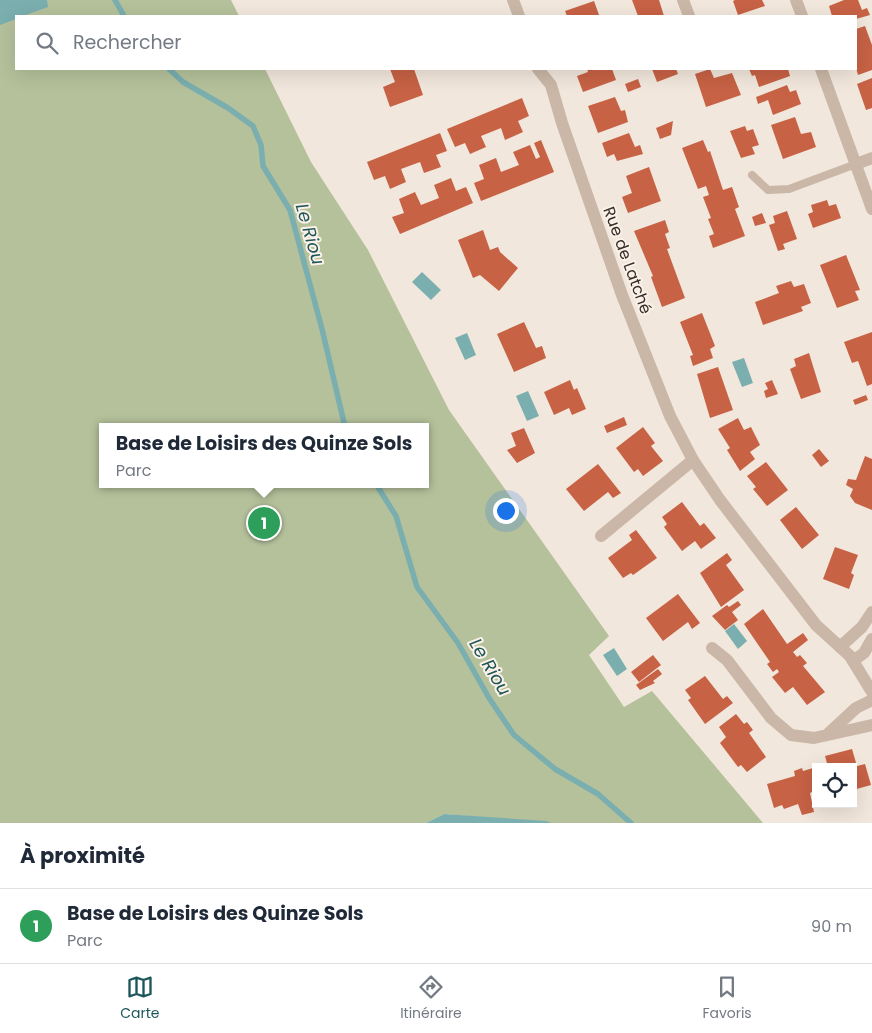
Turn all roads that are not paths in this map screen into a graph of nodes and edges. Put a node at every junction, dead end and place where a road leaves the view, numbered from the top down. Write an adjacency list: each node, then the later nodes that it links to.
1 (513, 0): 4 (street)
2 (683, 0): 5 (street)
3 (796, 0): 6 (street)
4 (519, 15)
5 (689, 15)
6 (802, 15)
7 (539, 70): 13 (street, Rue de Latché)
8 (821, 70): 10 (street)
9 (872, 158): 10 (street)
10 (856, 164): 11 (lane); 12 (street)
11 (752, 175)
12 (872, 210)
13 (693, 460): 14 (street); 17 (street, Rue de Latché)
14 (601, 536)
15 (872, 612): 17 (street)
16 (872, 640): 19 (street)
17 (840, 647): 19 (street, Rue de Latché)
18 (712, 648): 23 (street)
19 (853, 661): 20 (street, Rue de Latché)
20 (872, 692)
21 (872, 700): 23 (street)
22 (872, 724): 23 (street)
23 (829, 733)

